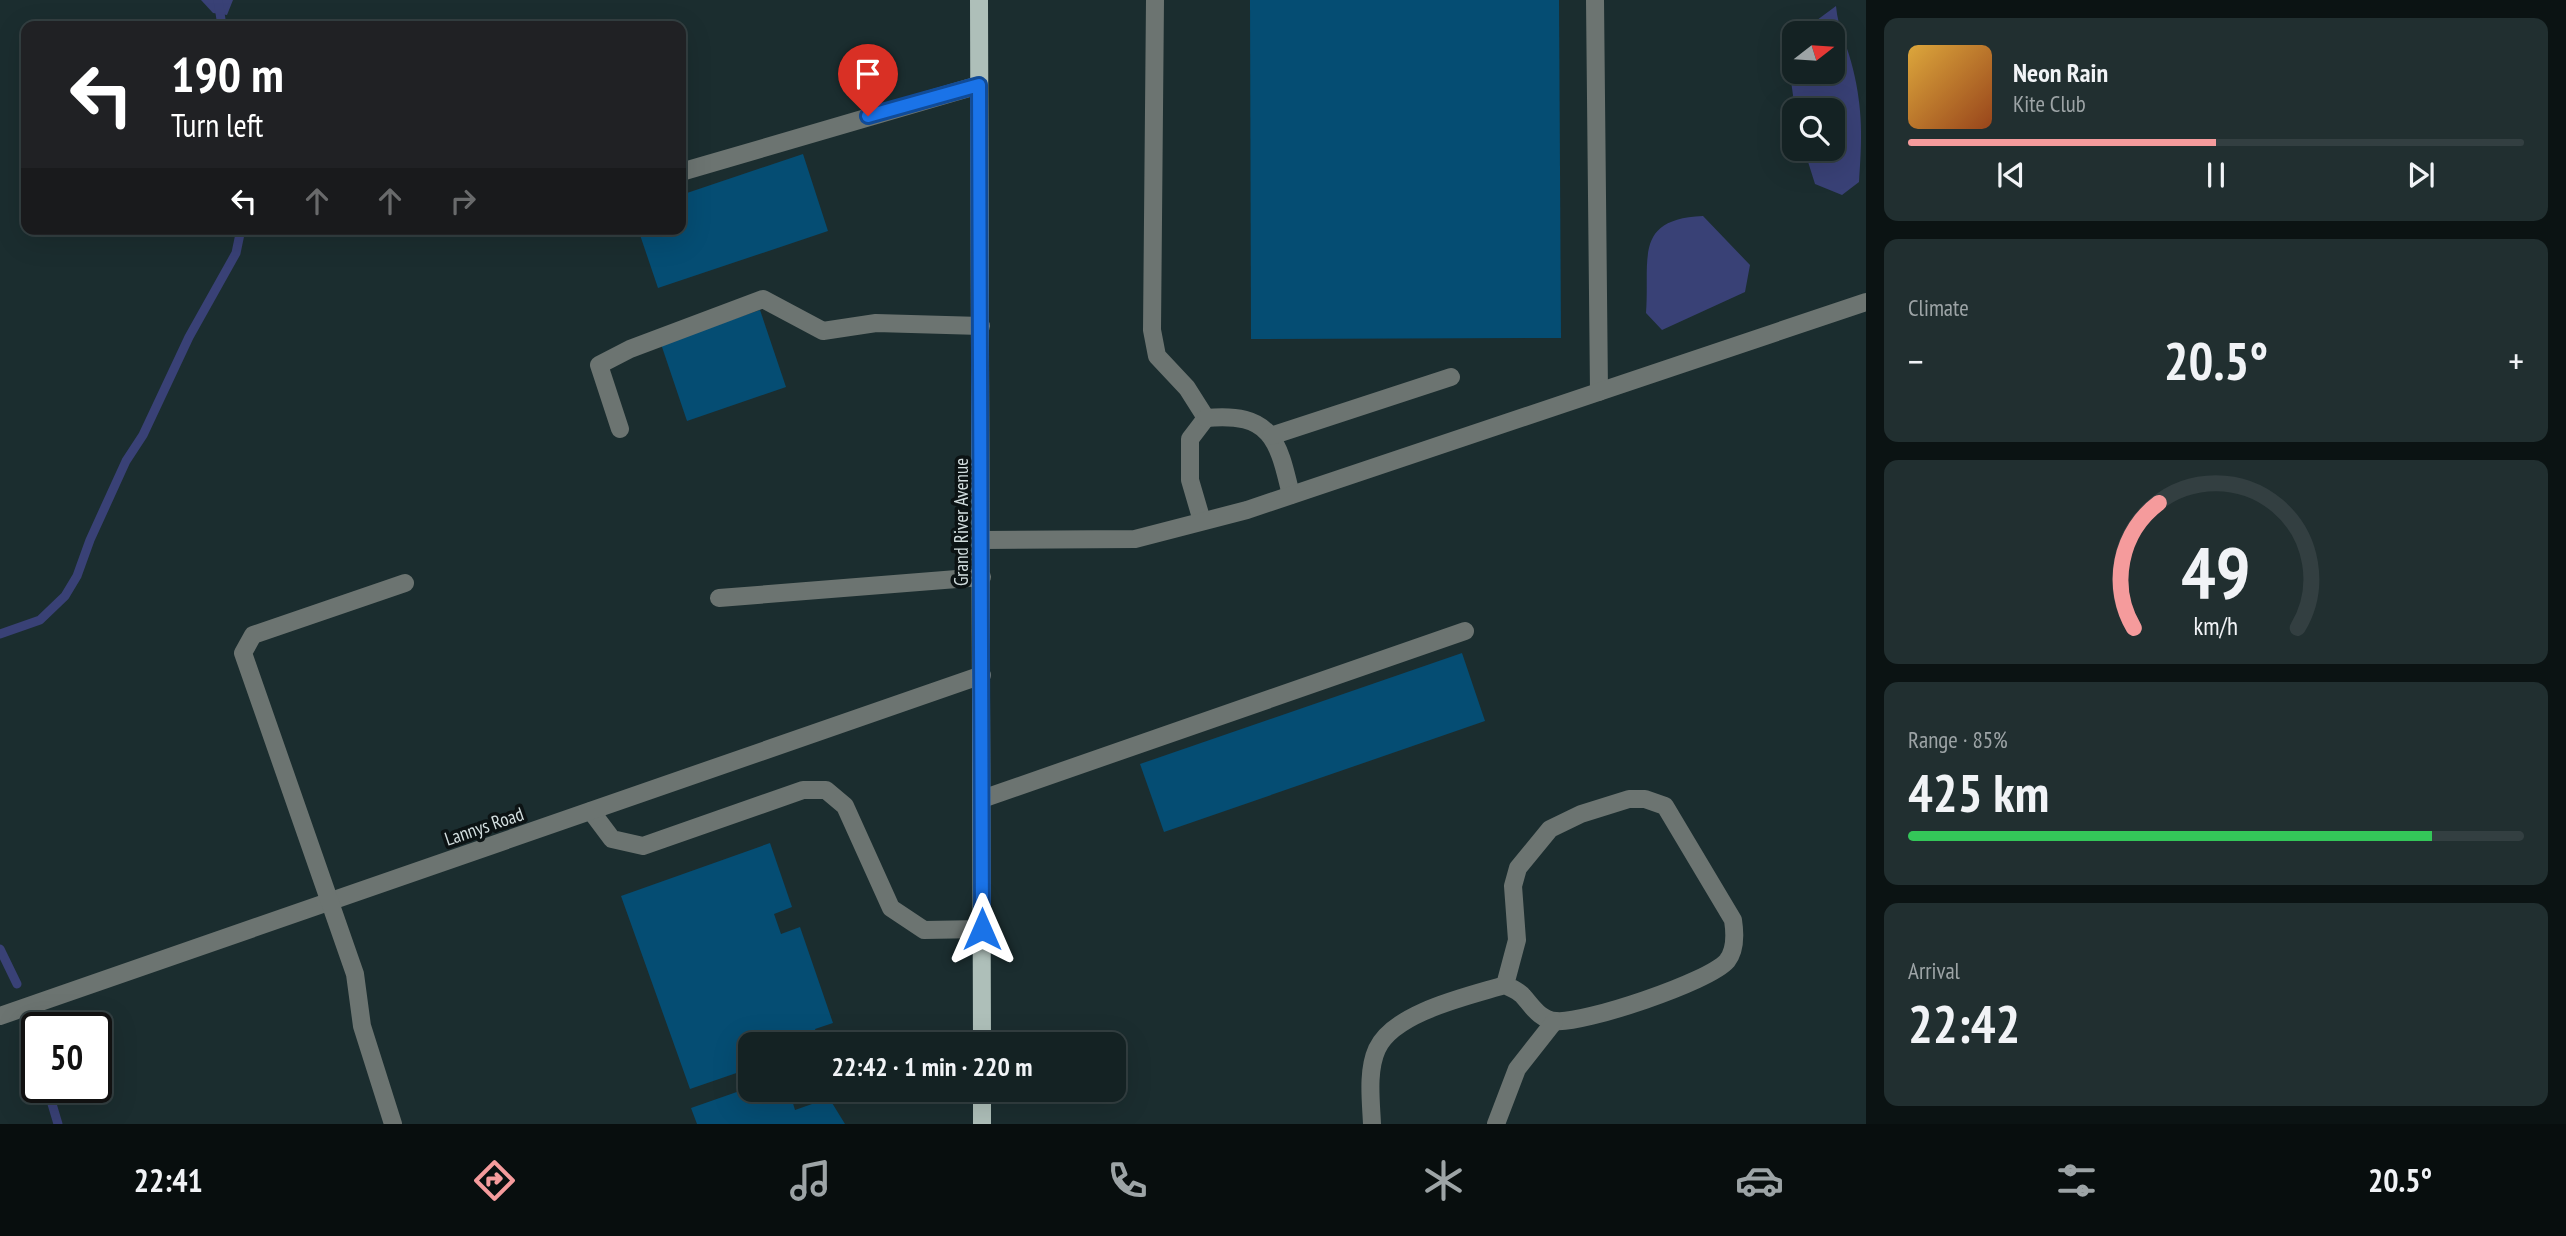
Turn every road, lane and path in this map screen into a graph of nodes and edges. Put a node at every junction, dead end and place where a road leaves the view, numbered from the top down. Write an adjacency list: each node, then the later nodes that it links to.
1 (979, 0): 4 (main road, Grand River Avenue)
2 (1155, 0): 10 (street)
3 (1595, 0): 9 (street)
4 (979, 85): 5 (street); 7 (main road, Grand River Avenue)
5 (686, 171)
6 (1866, 302): 9 (street)
7 (981, 327): 11 (street); 15 (main road, Grand River Avenue)
8 (1451, 377): 12 (street)
9 (1599, 392): 13 (street)
10 (1206, 418): 12 (street); 14 (street)
11 (620, 429)
12 (1271, 436): 13 (street)
13 (1291, 495): 14 (street)
14 (1202, 521): 15 (street)
15 (982, 540): 16 (main road, Grand River Avenue)
16 (982, 577): 18 (street); 20 (main road, Grand River Avenue)
17 (405, 583): 23 (street)
18 (719, 598)
19 (1465, 631): 21 (street)
20 (982, 675): 21 (main road, Grand River Avenue); 22 (street, Lannys Road)
21 (982, 799): 24 (main road, Grand River Avenue)
22 (591, 811): 23 (street, Lannys Road); 24 (street)
23 (329, 901): 26 (street, Lannys Road); 30 (street)
24 (982, 929): 28 (main road, Grand River Avenue)
25 (1505, 985): 27 (street); 27 (street); 32 (street)
26 (0, 1016)
27 (1554, 1021): 33 (street)
28 (982, 1032)
29 (982, 1102): 31 (main road)
30 (393, 1124)
31 (982, 1124)
32 (1372, 1124)
33 (1496, 1124)

